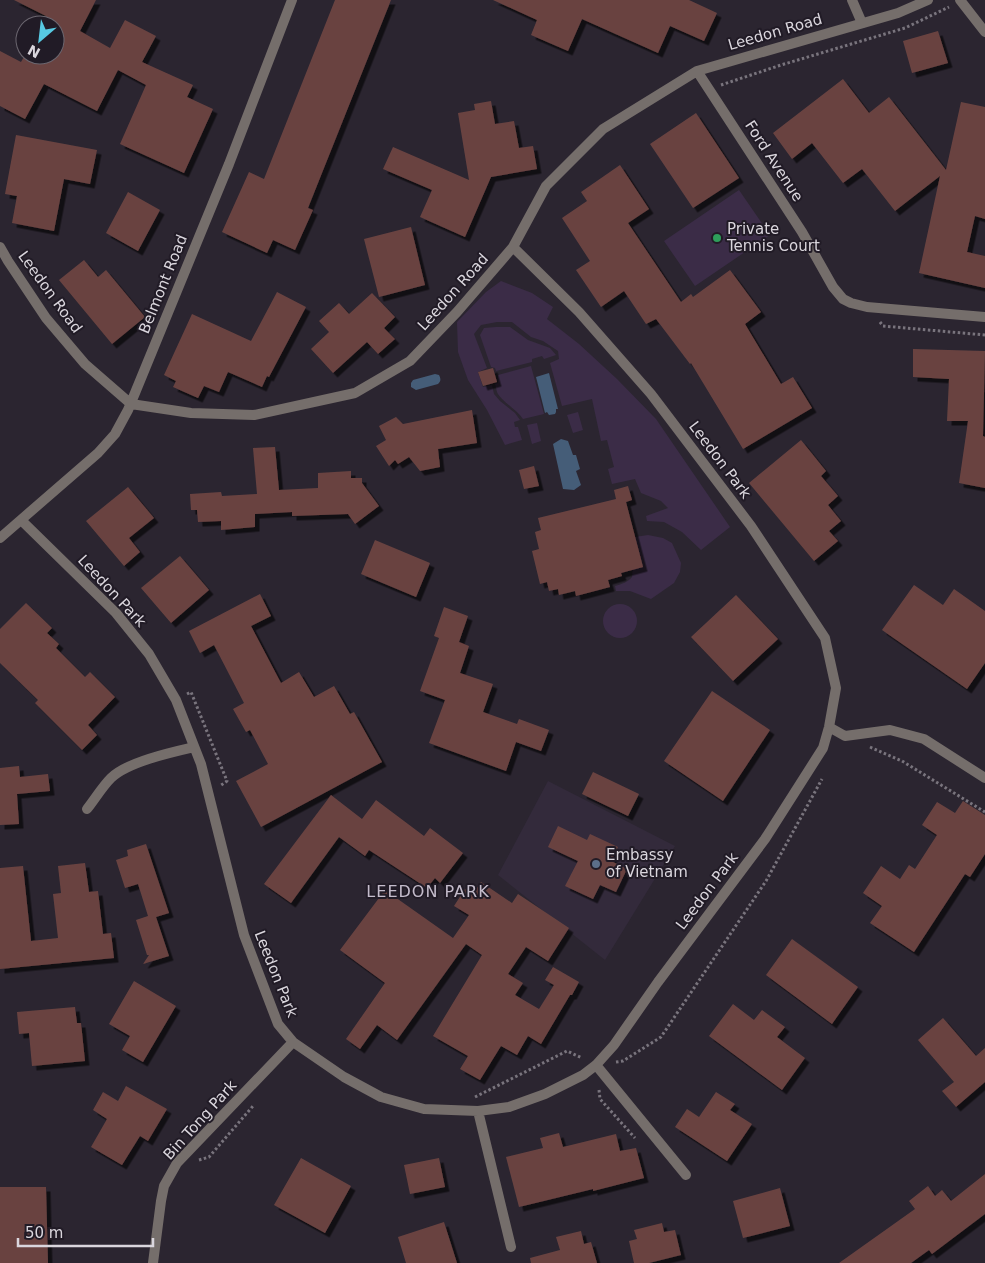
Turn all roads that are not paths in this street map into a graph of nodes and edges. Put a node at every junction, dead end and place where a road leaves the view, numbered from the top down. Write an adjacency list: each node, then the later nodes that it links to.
1 (292, 0): 11 (street, Belmont Road)
2 (852, 0): 5 (street)
3 (928, 0): 5 (street, Leedon Road)
4 (961, 1): 6 (street)
5 (862, 23): 7 (street, Leedon Road)
6 (985, 32)
7 (697, 70): 9 (street, Leedon Road); 10 (street, Ford Avenue)
8 (0, 247): 11 (street, Leedon Road)
9 (513, 247): 11 (street, Leedon Road); 14 (street, Leedon Park)
10 (985, 317)
11 (131, 404): 12 (street, Belmont Road)
12 (21, 520): 13 (street, Belmont Road); 15 (street, Leedon Park)
13 (0, 538)
14 (829, 727): 16 (street); 19 (street, Leedon Park)
15 (194, 747): 17 (street); 18 (street, Leedon Park)
16 (985, 778)
17 (87, 809)
18 (293, 1042): 20 (street, Leedon Park); 23 (street, Bin Tong Park)
19 (596, 1065): 20 (street, Leedon Park); 21 (street)
20 (478, 1111): 22 (street)
21 (686, 1175)
22 (510, 1247)
23 (153, 1263)

